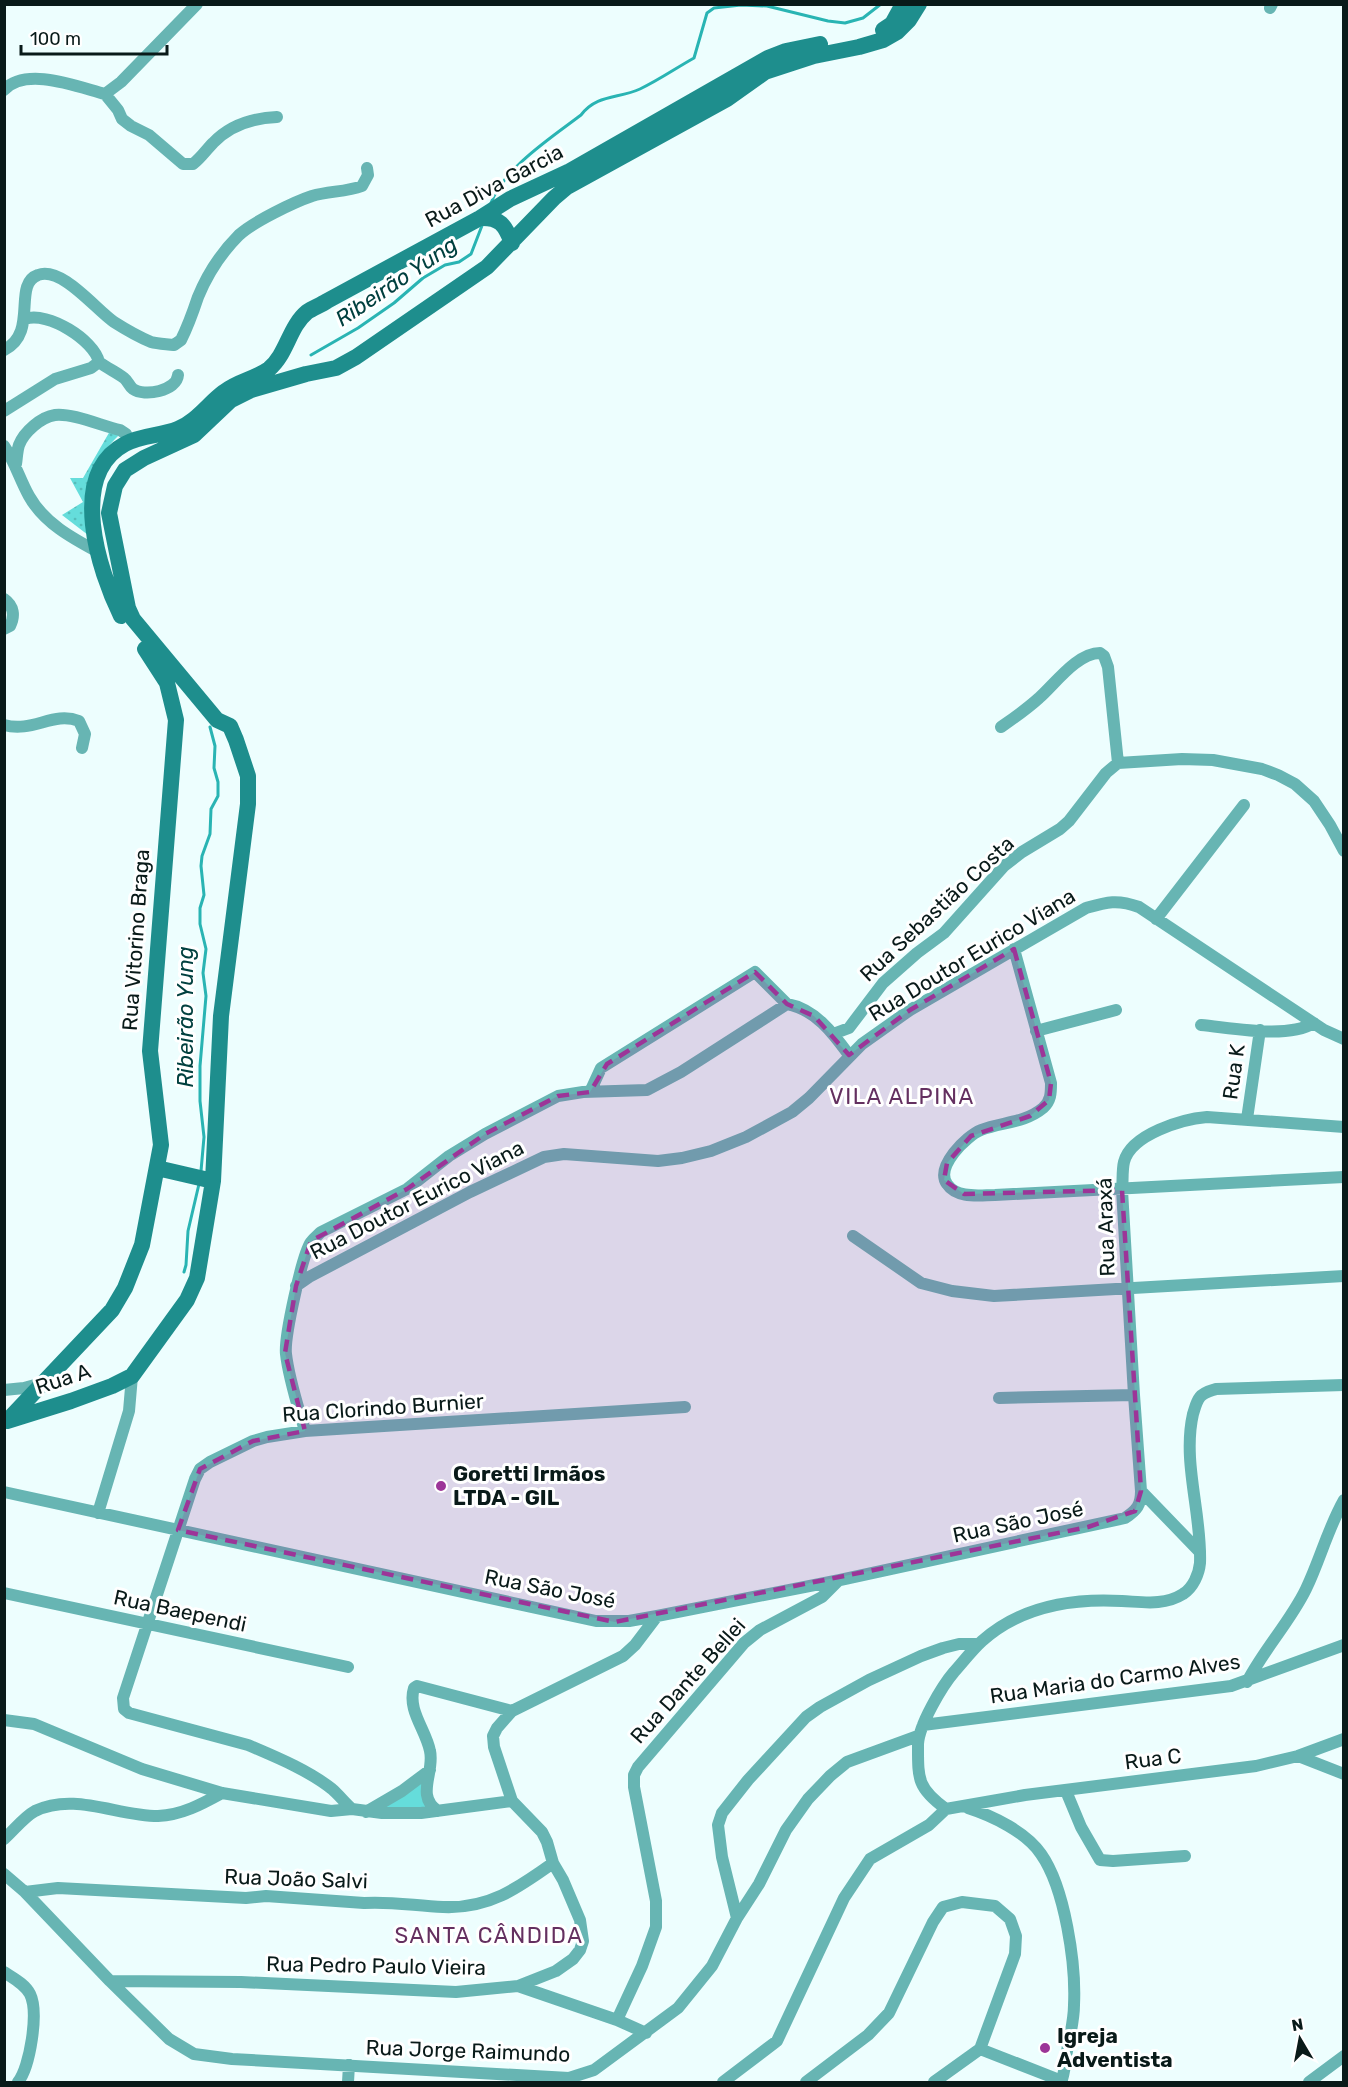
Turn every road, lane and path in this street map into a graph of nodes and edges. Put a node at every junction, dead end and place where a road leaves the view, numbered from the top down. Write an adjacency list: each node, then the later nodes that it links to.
1 (197, 4): 5 (street)
2 (903, 4): 8 (main road, Rua Diva Garcia)
3 (919, 4): 9 (main road)
4 (4, 90): 5 (street)
5 (105, 94): 6 (street)
6 (277, 117)
7 (367, 168): 10 (street)
8 (490, 215): 9 (main road); 15 (main road, Rua Diva Garcia)
9 (512, 243): 18 (main road)
10 (25, 319): 11 (street); 12 (street)
11 (4, 350)
12 (99, 362): 13 (street); 14 (street)
13 (178, 375)
14 (4, 411)
15 (129, 443): 17 (street); 18 (main road); 19 (main road, Rua Vitorino Braga)
16 (4, 446): 17 (street)
17 (16, 464): 19 (street)
18 (125, 470): 46 (main road)
19 (98, 552): 44 (main road, Rua Vitorino Braga)
20 (4, 599): 21 (street)
21 (4, 629)
22 (4, 725): 24 (street)
23 (1001, 727): 25 (street)
24 (82, 748)
25 (1118, 763): 27 (street); 34 (street, Rua Sebastião Costa)
26 (1244, 805): 28 (street)
27 (1344, 850)
28 (1156, 919): 29 (street, Rua Doutor Eurico Viana); 32 (street, Rua Doutor Eurico Viana)
29 (1014, 948): 36 (street); 39 (street, Rua Doutor Eurico Viana)
30 (787, 1004): 37 (street); 41 (street); 41 (street)
31 (1116, 1010): 36 (street)
32 (1314, 1023): 35 (street); 38 (street, Rua Doutor Eurico Viana)
33 (1202, 1025): 35 (street)
34 (849, 1028): 37 (street); 39 (street)
35 (1260, 1030): 42 (street, Rua K)
36 (1036, 1031): 47 (street)
37 (833, 1034): 40 (street)
38 (1344, 1039)
39 (862, 1044): 40 (street, Rua Doutor Eurico Viana)
40 (849, 1055): 50 (street, Rua Doutor Eurico Viana)
41 (590, 1092): 50 (street)
42 (1247, 1119): 43 (street, Rua Araxá); 47 (street, Rua Araxá)
43 (1344, 1127)
44 (158, 1168): 46 (main road); 55 (main road, Rua Vitorino Braga)
45 (1344, 1177): 47 (street)
46 (204, 1179): 52 (main road)
47 (1122, 1190): 51 (street, Rua Araxá)
48 (853, 1236): 51 (street)
49 (1344, 1275): 51 (street)
50 (296, 1286): 63 (street, Rua Doutor Eurico Viana)
51 (1128, 1290): 57 (street, Rua Araxá)
52 (132, 1377): 54 (main road, Rua A); 59 (street)
53 (1344, 1385): 69 (street)
54 (112, 1386): 59 (street); 61 (main road, Rua A)
55 (40, 1388): 56 (street); 61 (main road); 62 (main road, Rua Vitorino Braga)
56 (10, 1390): 62 (main road)
57 (1134, 1395): 58 (street); 64 (street, Rua Araxá)
58 (999, 1398)
59 (130, 1400): 67 (street)
60 (685, 1407): 63 (street, Rua Clorindo Burnier)
61 (44, 1409): 62 (main road, Rua A)
62 (10, 1418)
63 (305, 1431): 68 (street, Rua Clorindo Burnier)
64 (1142, 1491): 69 (street); 70 (street, Rua São José)
65 (4, 1492): 67 (street, Rua São José)
66 (1344, 1500): 77 (street)
67 (98, 1513): 68 (street, Rua São José)
68 (178, 1530): 72 (street, Rua São José); 73 (street, Rua Clorindo Burnier)
69 (1198, 1550): 74 (street)
70 (840, 1580): 72 (street, Rua São José); 102 (street, Rua Dante Bellei)
71 (4, 1593): 73 (street, Rua Baependi)
72 (657, 1616): 78 (street, Rua Pedro Paulo Vieira)
73 (146, 1624): 76 (street, Rua Baependi); 89 (street, Rua Clorindo Burnier)
74 (979, 1644): 80 (street); 98 (street)
75 (1344, 1645): 77 (street, Rua Maria do Carmo Alves)
76 (348, 1667)
77 (1247, 1682): 80 (street, Rua Maria do Carmo Alves)
78 (512, 1711): 83 (street); 87 (street, Rua Pedro Paulo Vieira)
79 (4, 1720): 86 (street)
80 (921, 1731): 90 (street); 98 (street, Rua Jorge Raimundo)
81 (1344, 1740): 82 (street, Rua C)
82 (1298, 1756): 84 (street); 85 (street, Rua C)
83 (430, 1770): 91 (street); 92 (street)
84 (1344, 1774)
85 (1066, 1791): 88 (street, Rua C); 94 (street)
86 (222, 1793): 89 (street); 93 (street)
87 (512, 1801): 91 (street); 95 (street, Rua Pedro Paulo Vieira)
88 (965, 1807): 90 (street, Rua C); 112 (street)
89 (352, 1809): 92 (street)
90 (946, 1809): 110 (street)
91 (438, 1811): 92 (street)
92 (366, 1812)
93 (4, 1839)
94 (1185, 1856)
95 (553, 1863): 97 (street, Rua João Salvi); 101 (street, Rua Pedro Paulo Vieira)
96 (4, 1874): 97 (street, Rua Jorge Raimundo)
97 (26, 1892): 100 (street, Rua Jorge Raimundo)
98 (737, 1918): 103 (street, Rua Jorge Raimundo)
99 (4, 1972): 108 (street)
100 (110, 1981): 101 (street, Rua Pedro Paulo Vieira); 106 (street, Rua Jorge Raimundo)
101 (518, 1986): 102 (street)
102 (617, 2020): 103 (street)
103 (646, 2033): 106 (street, Rua Jorge Raimundo)
104 (980, 2049): 107 (street); 111 (street); 112 (street)
105 (1344, 2056): 113 (street)
106 (349, 2066): 109 (street)
107 (809, 2081)
108 (18, 2082)
109 (348, 2082)
110 (723, 2082)
111 (934, 2082)
112 (1062, 2082)
113 (1309, 2082)

